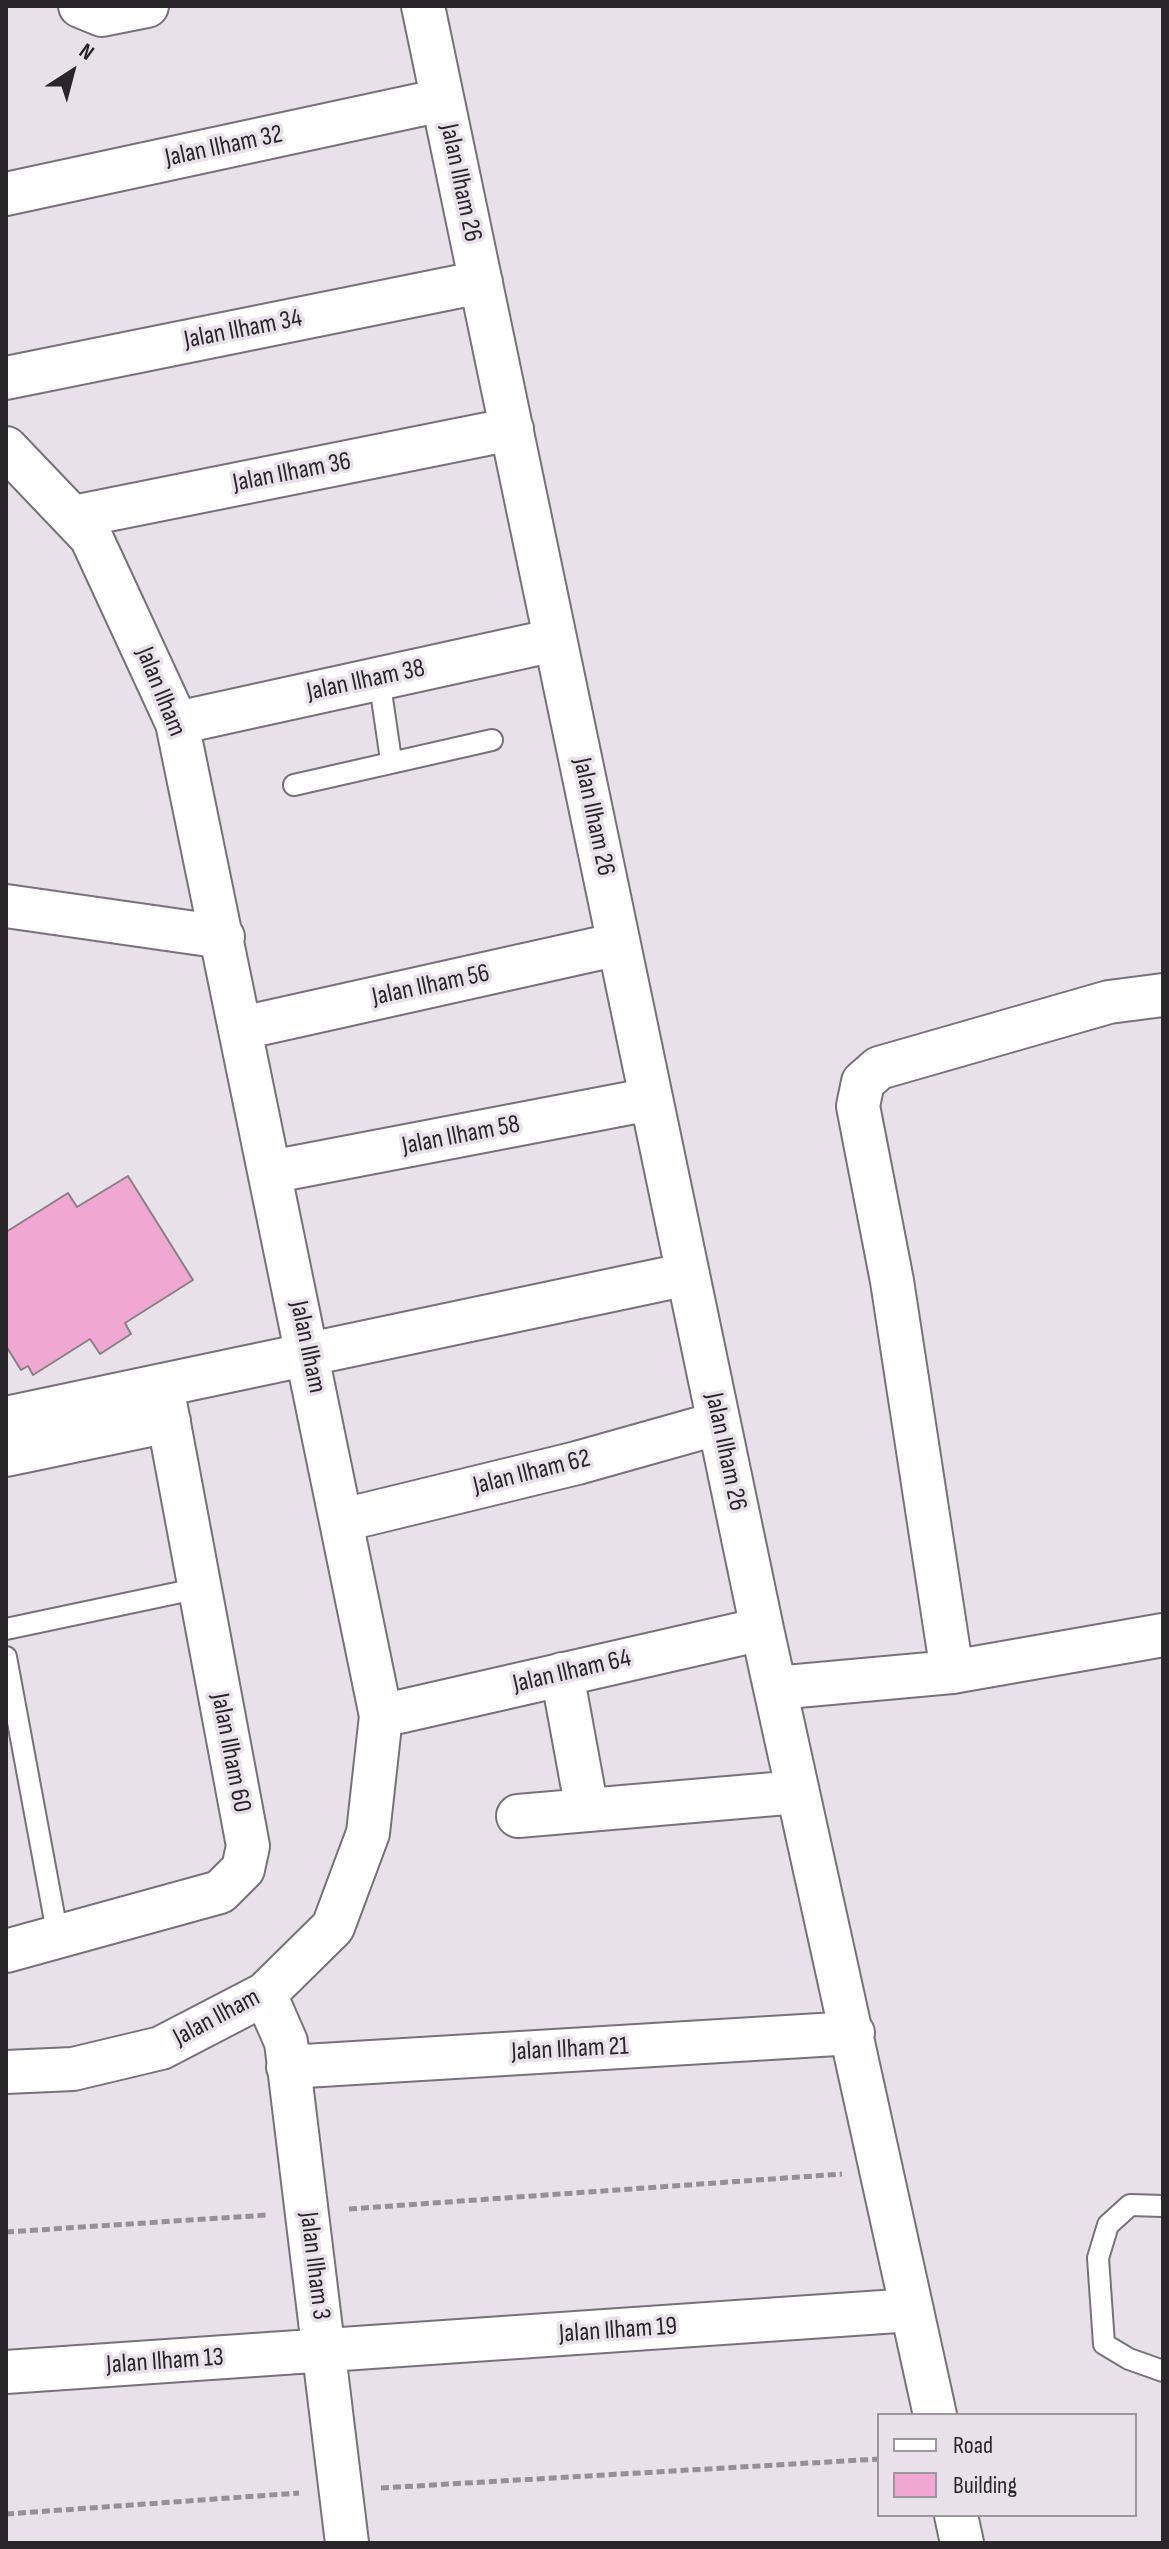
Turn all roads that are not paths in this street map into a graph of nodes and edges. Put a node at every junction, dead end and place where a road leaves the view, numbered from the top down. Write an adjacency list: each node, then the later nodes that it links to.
1 (80, 6): 2 (street)
2 (147, 6)
3 (423, 6): 4 (street, Jalan Ilham 26)
4 (442, 100): 5 (street, Jalan Ilham 32); 6 (street, Jalan Ilham 26)
5 (6, 194)
6 (481, 282): 7 (street, Jalan Ilham 34); 8 (street, Jalan Ilham 26)
7 (6, 378)
8 (512, 429): 10 (street, Jalan Ilham 36); 11 (street, Jalan Ilham 26)
9 (6, 448): 10 (street, Jalan Ilham)
10 (73, 517): 13 (street, Jalan Ilham)
11 (555, 640): 12 (street, Jalan Ilham 38); 19 (street, Jalan Ilham 26)
12 (379, 678): 13 (street, Jalan Ilham 38); 15 (lane)
13 (177, 723): 18 (street, Jalan Ilham)
14 (492, 740): 15 (lane)
15 (391, 760): 16 (lane)
16 (294, 785)
17 (6, 906): 18 (street)
18 (223, 937): 21 (street, Jalan Ilham)
19 (619, 944): 21 (street, Jalan Ilham 56); 22 (street, Jalan Ilham 26)
20 (1163, 995): 36 (street)
21 (242, 1028): 23 (street, Jalan Ilham)
22 (651, 1099): 23 (street, Jalan Ilham 58); 24 (street, Jalan Ilham 26)
23 (270, 1172): 25 (street, Jalan Ilham)
24 (688, 1274): 25 (street); 28 (street, Jalan Ilham 26)
25 (309, 1356): 26 (street); 30 (street, Jalan Ilham)
26 (165, 1403): 27 (street); 29 (street); 31 (street, Jalan Ilham 60)
27 (6, 1418)
28 (719, 1423): 30 (street, Jalan Ilham 62); 33 (street, Jalan Ilham 26)
29 (6, 1455)
30 (343, 1520): 39 (street, Jalan Ilham)
31 (200, 1588): 32 (lane); 43 (street, Jalan Ilham 60)
32 (6, 1629)
33 (762, 1629): 37 (street, Jalan Ilham 64); 38 (street, Jalan Ilham 26)
34 (1163, 1635): 36 (street)
35 (6, 1657): 43 (lane)
36 (952, 1672): 38 (street)
37 (562, 1674): 39 (street, Jalan Ilham 64); 41 (street)
38 (775, 1688): 40 (street, Jalan Ilham 26)
39 (381, 1716): 45 (street, Jalan Ilham)
40 (798, 1792): 41 (street); 46 (street, Jalan Ilham 26)
41 (587, 1810): 42 (street)
42 (518, 1816)
43 (58, 1937): 44 (street, Jalan Ilham 60)
44 (6, 1951)
45 (265, 1994): 47 (street, Jalan Ilham 3); 48 (street, Jalan Ilham)
46 (853, 2033): 47 (street, Jalan Ilham 21); 50 (street, Jalan Ilham 26)
47 (288, 2067): 51 (street, Jalan Ilham 3)
48 (6, 2072)
49 (1163, 2206): 52 (lane)
50 (912, 2310): 51 (street, Jalan Ilham 19); 54 (street, Jalan Ilham 26)
51 (324, 2352): 53 (street, Jalan Ilham 13); 56 (street, Jalan Ilham 3)
52 (1163, 2371)
53 (6, 2372)
54 (935, 2413)
55 (956, 2517): 57 (street)
56 (347, 2543)
57 (962, 2543)

